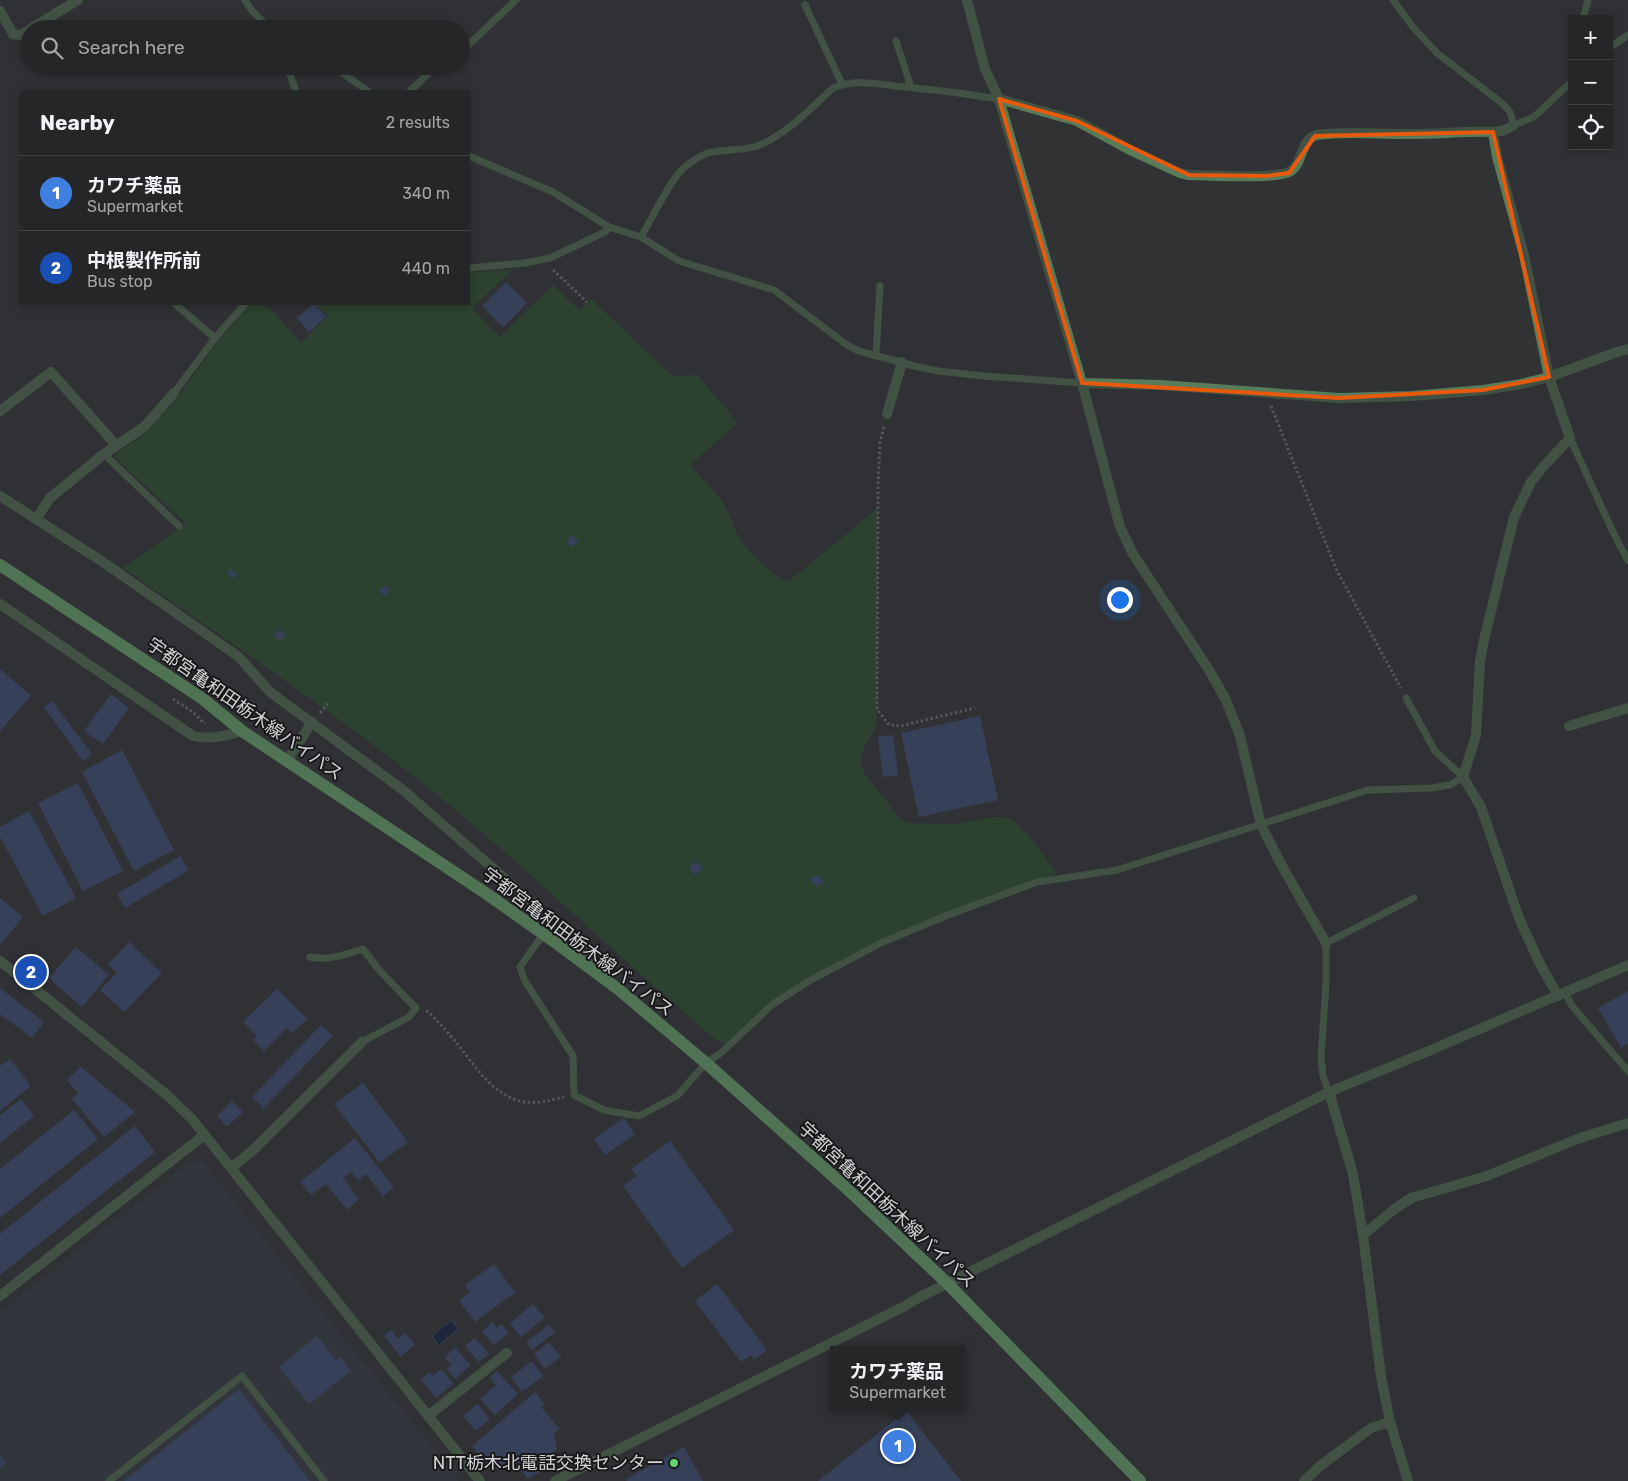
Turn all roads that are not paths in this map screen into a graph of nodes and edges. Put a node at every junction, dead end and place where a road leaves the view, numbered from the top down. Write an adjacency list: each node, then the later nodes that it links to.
1 (78, 0): 10 (street)
2 (245, 0): 11 (lane)
3 (516, 0): 15 (lane)
4 (967, 0): 26 (street)
5 (1393, 0): 27 (lane)
6 (1588, 0): 9 (lane)
7 (805, 5): 20 (lane)
8 (0, 11): 12 (street)
9 (1584, 15)
10 (44, 20)
11 (260, 20)
12 (20, 35)
13 (1628, 35): 16 (lane)
14 (896, 41): 22 (lane)
15 (470, 43)
16 (1613, 45)
17 (290, 75): 23 (lane)
18 (345, 75): 24 (lane)
19 (427, 75): 25 (lane)
20 (842, 84): 22 (lane); 31 (lane)
21 (1568, 85): 27 (lane)
22 (911, 87): 26 (lane)
23 (296, 90)
24 (367, 90)
25 (411, 90)
26 (999, 99): 28 (street); 41 (street)
27 (1514, 125): 28 (street)
28 (1493, 132): 40 (street)
29 (470, 156): 30 (lane)
30 (609, 227): 31 (lane); 32 (lane)
31 (641, 238): 38 (lane)
32 (470, 268)
33 (880, 286): 38 (lane)
34 (176, 305): 36 (lane)
35 (244, 305): 36 (lane)
36 (215, 338): 42 (lane)
37 (1628, 349): 40 (street)
38 (876, 355): 39 (lane)
39 (902, 362): 41 (lane); 44 (street)
40 (1549, 377): 41 (street); 45 (street)
41 (1082, 383): 61 (street)
42 (174, 393): 46 (street)
43 (1, 409): 46 (street)
44 (887, 414)
45 (1570, 438): 51 (lane); 60 (street)
46 (116, 445): 47 (street)
47 (104, 454): 49 (street); 50 (lane)
48 (0, 496): 49 (street)
49 (36, 519): 56 (street)
50 (179, 526)
51 (1628, 560)
52 (0, 565): 58 (main road, 宇都宮亀和田栃木線バイパス)
53 (0, 604): 58 (street)
54 (1406, 698): 60 (lane)
55 (1628, 708): 57 (street)
56 (312, 722): 59 (street); 68 (street)
57 (1569, 726)
58 (242, 731): 59 (main road, 宇都宮亀和田栃木線バイパス)
59 (287, 761): 63 (main road, 宇都宮亀和田栃木線バイパス)
60 (1463, 777): 61 (lane); 69 (street)
61 (1261, 825): 64 (street); 71 (lane)
62 (1414, 898): 64 (lane)
63 (544, 934): 68 (main road, 宇都宮亀和田栃木線バイパス); 71 (lane)
64 (1326, 943): 73 (lane)
65 (310, 957): 70 (lane)
66 (0, 961): 75 (street)
67 (1628, 965): 69 (street)
68 (618, 989): 71 (main road, 宇都宮亀和田栃木線バイパス)
69 (1561, 994): 72 (lane); 73 (street)
70 (362, 1042): 76 (street)
71 (706, 1063): 78 (main road, 宇都宮亀和田栃木線バイパス)
72 (1628, 1071)
73 (1329, 1092): 77 (street); 78 (street)
74 (1628, 1123): 77 (street)
75 (204, 1134): 76 (street); 79 (street)
76 (230, 1168): 81 (street)
77 (1363, 1236): 82 (street)
78 (947, 1283): 86 (street); 87 (main road, 宇都宮亀和田栃木線バイパス)
79 (0, 1296)
80 (507, 1353): 81 (street)
81 (428, 1416): 85 (street)
82 (1390, 1422): 88 (street); 89 (street)
83 (109, 1481): 84 (lane)
84 (324, 1481)
85 (480, 1481)
86 (555, 1481)
87 (1140, 1481)
88 (1304, 1481)
89 (1408, 1481)

